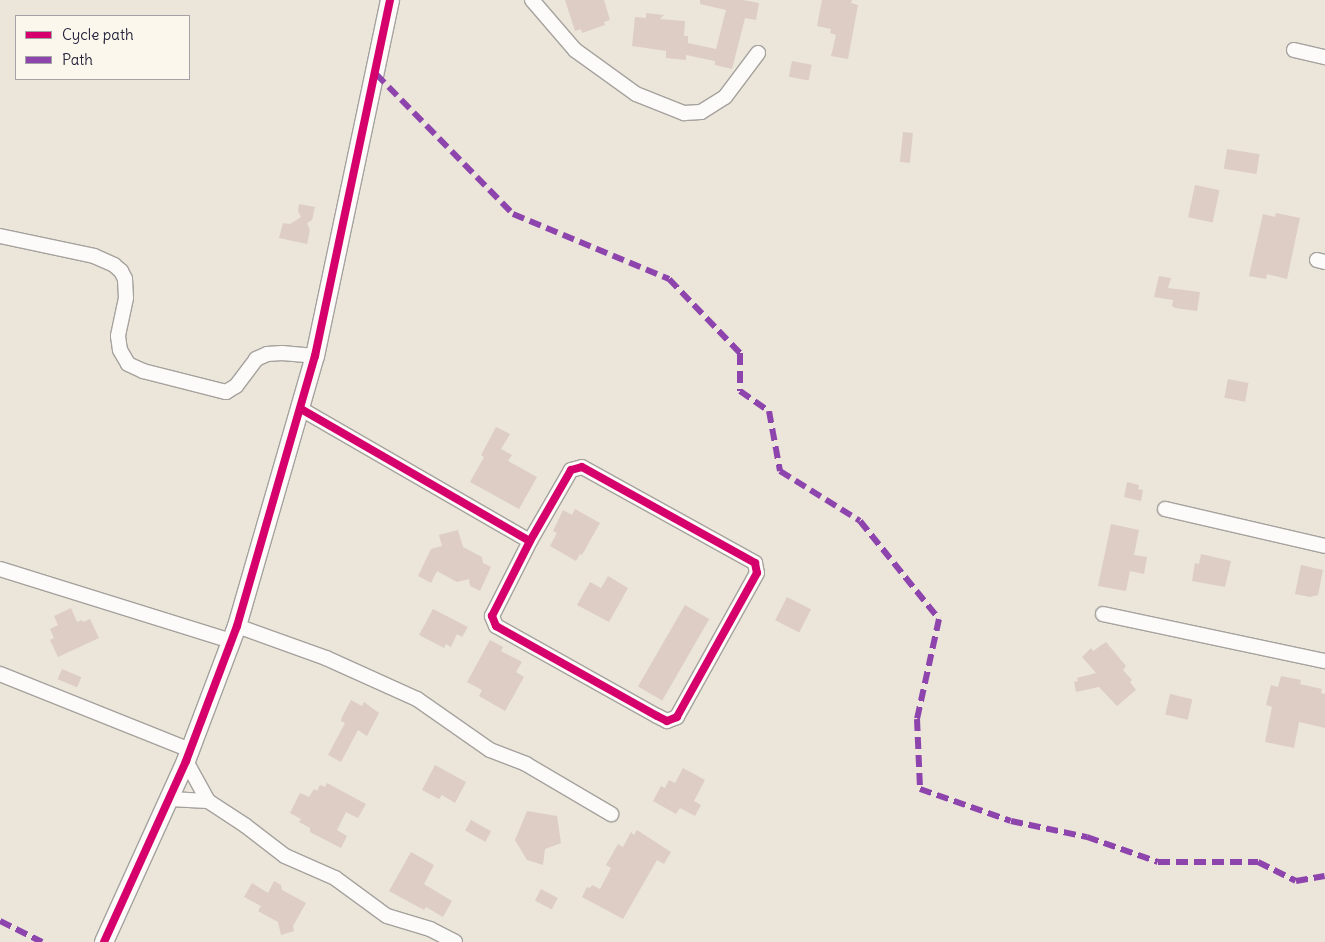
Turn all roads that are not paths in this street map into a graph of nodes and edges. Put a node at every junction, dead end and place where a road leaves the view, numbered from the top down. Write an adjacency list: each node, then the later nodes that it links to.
1 (390, 0): 7 (street)
2 (532, 0): 4 (street)
3 (1294, 50): 5 (street)
4 (758, 53)
5 (1325, 57)
6 (0, 236): 7 (street)
7 (315, 356): 8 (street)
8 (301, 409): 10 (street); 14 (street)
9 (1165, 509): 11 (street)
10 (530, 541): 10 (street)
11 (1325, 546)
12 (0, 569): 14 (street)
13 (1103, 614): 15 (street)
14 (234, 634): 17 (street); 20 (street)
15 (1325, 661)
16 (0, 674): 17 (street)
17 (188, 755): 18 (street); 19 (street)
18 (169, 799): 19 (street); 21 (street)
19 (208, 801): 22 (street)
20 (611, 814)
21 (110, 937)
22 (455, 942)

